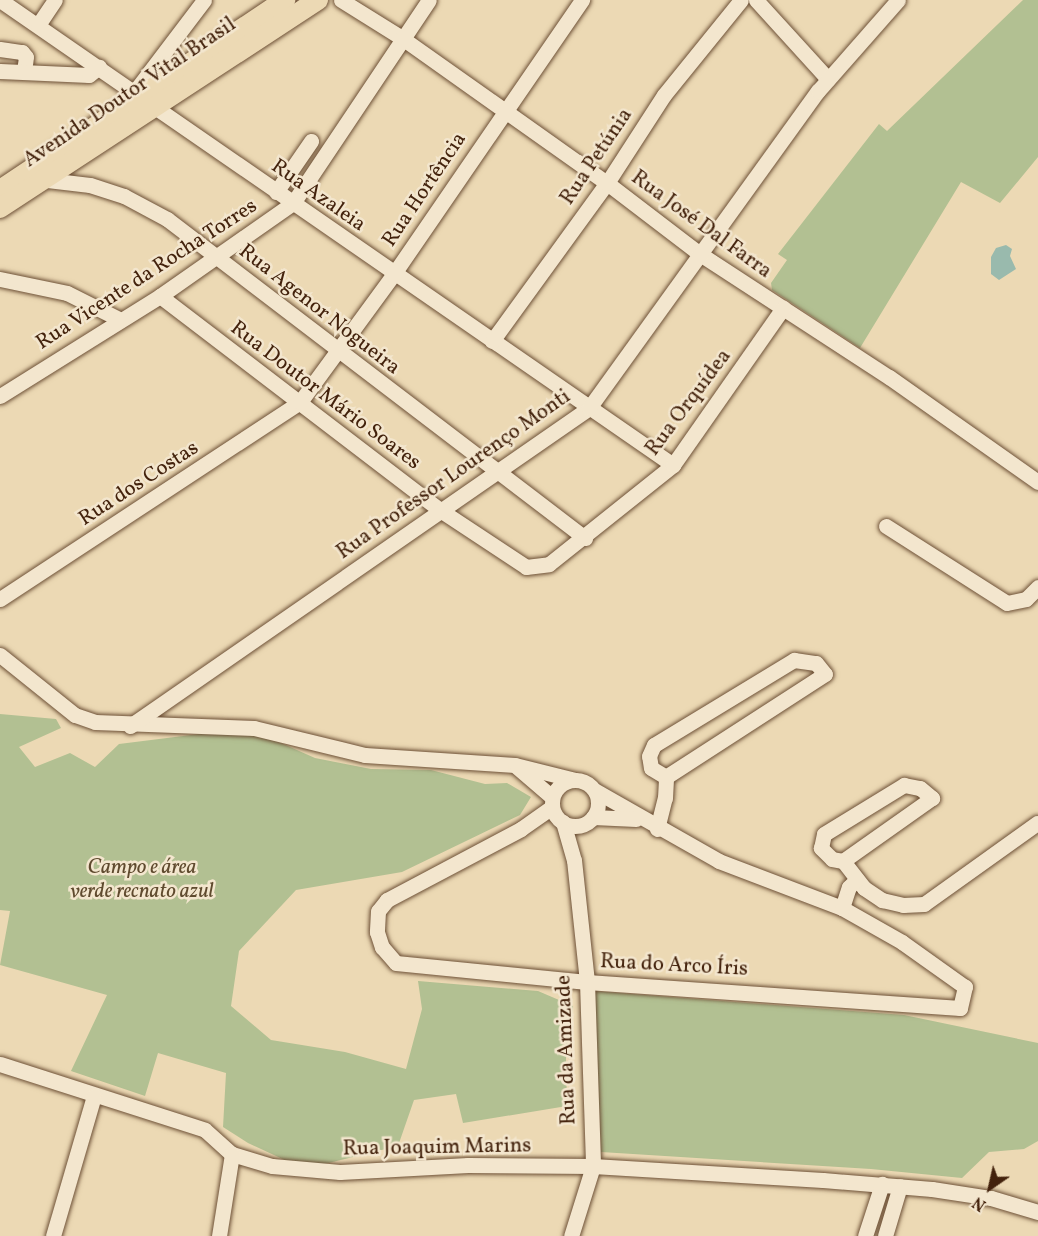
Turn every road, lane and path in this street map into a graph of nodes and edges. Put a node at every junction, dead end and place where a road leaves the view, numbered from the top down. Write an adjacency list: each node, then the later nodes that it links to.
1 (0, 0): 12 (street, Rua Azaleia)
2 (55, 0): 12 (street)
3 (204, 0): 19 (street)
4 (285, 0): 19 (main road, Avenida Doutor Vital Brasil)
5 (318, 0): 19 (main road, Avenida Doutor Vital Brasil)
6 (341, 0): 13 (street, Rua José Dal Farra)
7 (429, 0): 13 (street, Rua Vicente da Rocha Torres)
8 (582, 0): 20 (street, Rua Hortência)
9 (741, 0): 24 (street, Rua Petúnia)
10 (756, 0): 18 (street)
11 (898, 0): 18 (street, Rua Professor Lourenço Monti)
12 (38, 25): 15 (street, Rua Azaleia)
13 (402, 38): 20 (street, Rua José Dal Farra); 26 (street, Rua Vicente da Rocha Torres)
14 (0, 49): 17 (street)
15 (99, 67): 17 (street); 19 (street, Rua Azaleia)
16 (0, 71): 17 (street)
17 (24, 72)
18 (828, 79): 28 (street, Rua Professor Lourenço Monti)
19 (144, 97): 22 (main road, Avenida Doutor Vital Brasil); 23 (main road, Avenida Doutor Vital Brasil); 25 (street, Rua Azaleia)
20 (503, 111): 24 (street, Rua José Dal Farra); 30 (street, Rua Hortência)
21 (311, 141): 25 (street)
22 (46, 179): 23 (street, Rua Agenor Nogueira); 27 (main road, Avenida Doutor Vital Brasil); 29 (street, Rua Agenor Nogueira)
23 (5, 183)
24 (607, 183): 28 (street, Rua José Dal Farra); 35 (street, Rua Petúnia)
25 (276, 192): 26 (street, Rua Azaleia)
26 (293, 203): 29 (street, Rua Vicente da Rocha Torres); 30 (street, Rua Azaleia)
27 (0, 208)
28 (700, 254): 33 (street, Rua José Dal Farra); 39 (street, Rua Professor Lourenço Monti)
29 (216, 257): 32 (street, Rua Vicente da Rocha Torres); 36 (street, Rua Agenor Nogueira)
30 (393, 275): 35 (street, Rua Azaleia); 36 (street, Rua Hortência)
31 (0, 279): 34 (street)
32 (160, 296): 34 (street, Rua Vicente da Rocha Torres); 38 (street, Rua Doutor Mário Soares)
33 (783, 308): 40 (street, Rua Orquídea); 42 (street, Rua José Dal Farra)
34 (121, 320): 37 (street, Rua Vicente da Rocha Torres)
35 (492, 341): 39 (street, Rua Azaleia)
36 (338, 352): 38 (street, Rua Hortência); 41 (street, Rua Agenor Nogueira)
37 (3, 392)
38 (300, 402): 43 (street, Rua Doutor Mário Soares); 48 (street, Rua dos Costas)
39 (589, 408): 40 (street, Rua Azaleia); 41 (street, Rua Professor Lourenço Monti)
40 (673, 465): 45 (street, Rua Orquídea)
41 (498, 472): 43 (street, Rua Professor Lourenço Monti); 45 (street, Rua Agenor Nogueira)
42 (1038, 482)
43 (440, 510): 46 (street, Rua Doutor Mário Soares); 50 (street, Rua Professor Lourenço Monti)
44 (886, 526): 47 (street)
45 (585, 538): 46 (street, Rua Orquídea)
46 (526, 567)
47 (1038, 586)
48 (0, 599)
49 (0, 655): 50 (street)
50 (130, 726): 51 (street)
51 (515, 765): 53 (street); 55 (street)
52 (666, 777): 52 (street); 60 (street)
53 (575, 780): 54 (street); 55 (street)
54 (596, 791): 56 (street); 57 (street)
55 (552, 802): 58 (street); 65 (street, Rua do Arco Íris)
56 (639, 819): 57 (street); 60 (street)
57 (588, 821): 58 (street); 61 (street, Rua da Amizade)
58 (563, 822): 61 (street, Rua da Amizade)
59 (1037, 823): 63 (street)
60 (657, 829): 64 (street)
61 (574, 860): 65 (street, Rua da Amizade)
62 (843, 861): 62 (street); 63 (street)
63 (857, 879): 64 (street)
64 (842, 908): 65 (street, Rua do Arco Íris)
65 (586, 982): 69 (street, Rua da Amizade)
66 (0, 1064): 67 (street, Rua Joaquim Marins)
67 (94, 1096): 68 (street, Rua Joaquim Marins); 73 (street)
68 (232, 1154): 69 (street, Rua Joaquim Marins); 74 (street)
69 (593, 1166): 70 (street, Rua Joaquim Marins); 75 (street, Rua da Amizade)
70 (882, 1184): 71 (street, Rua Joaquim Marins); 76 (street)
71 (900, 1186): 72 (street, Rua Joaquim Marins); 77 (street)
72 (1038, 1212)
73 (52, 1236)
74 (219, 1236)
75 (571, 1236)
76 (865, 1236)
77 (885, 1236)

